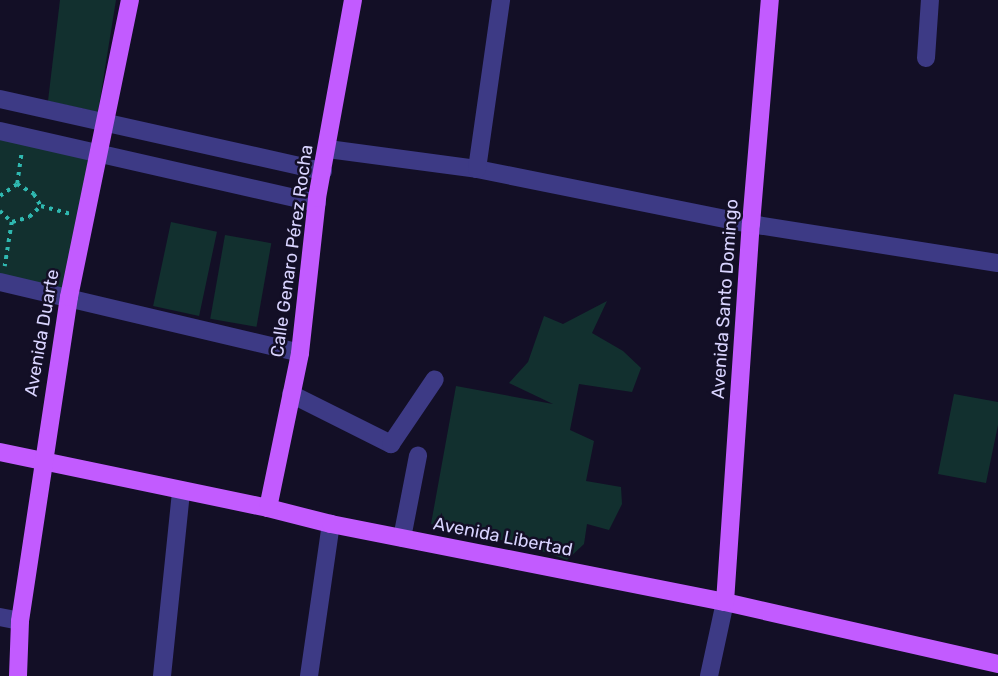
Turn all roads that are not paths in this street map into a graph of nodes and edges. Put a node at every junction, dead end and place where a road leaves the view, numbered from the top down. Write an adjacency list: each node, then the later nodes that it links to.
1 (130, 0): 8 (main road, Avenida Duarte)
2 (353, 0): 10 (main road, Calle Genaro Pérez Rocha)
3 (501, 0): 12 (street)
4 (770, 0): 15 (main road, Avenida Santo Domingo)
5 (930, 0): 6 (street)
6 (926, 58)
7 (0, 99): 8 (street)
8 (104, 122): 11 (main road, Avenida Duarte); 13 (street)
9 (0, 131): 11 (street)
10 (328, 149): 12 (street); 13 (main road, Calle Genaro Pérez Rocha)
11 (98, 153): 14 (street); 18 (main road, Avenida Duarte)
12 (477, 169): 15 (street)
13 (323, 171): 14 (main road, Calle Genaro Pérez Rocha)
14 (317, 203): 19 (main road, Calle Genaro Pérez Rocha)
15 (751, 224): 16 (street); 29 (main road, Avenida Santo Domingo)
16 (998, 263)
17 (1, 282): 18 (street)
18 (69, 297): 19 (street); 24 (main road, Avenida Duarte)
19 (300, 353): 21 (main road, Calle Genaro Pérez Rocha)
20 (435, 379): 21 (street)
21 (291, 394): 26 (main road, Calle Genaro Pérez Rocha)
22 (0, 452): 24 (main road, Avenida Libertad)
23 (418, 456): 28 (street)
24 (41, 461): 25 (main road, Avenida Libertad); 31 (main road, Avenida Duarte)
25 (181, 491): 26 (main road, Avenida Libertad); 34 (street)
26 (268, 508): 27 (main road, Avenida Libertad)
27 (331, 524): 28 (main road, Avenida Libertad); 35 (street)
28 (402, 538): 29 (main road, Avenida Libertad)
29 (725, 602): 32 (main road, Avenida Libertad); 36 (street)
30 (0, 617): 31 (street)
31 (20, 621): 33 (main road, Avenida Duarte)
32 (998, 664)
33 (18, 676)
34 (162, 676)
35 (309, 676)
36 (709, 676)

